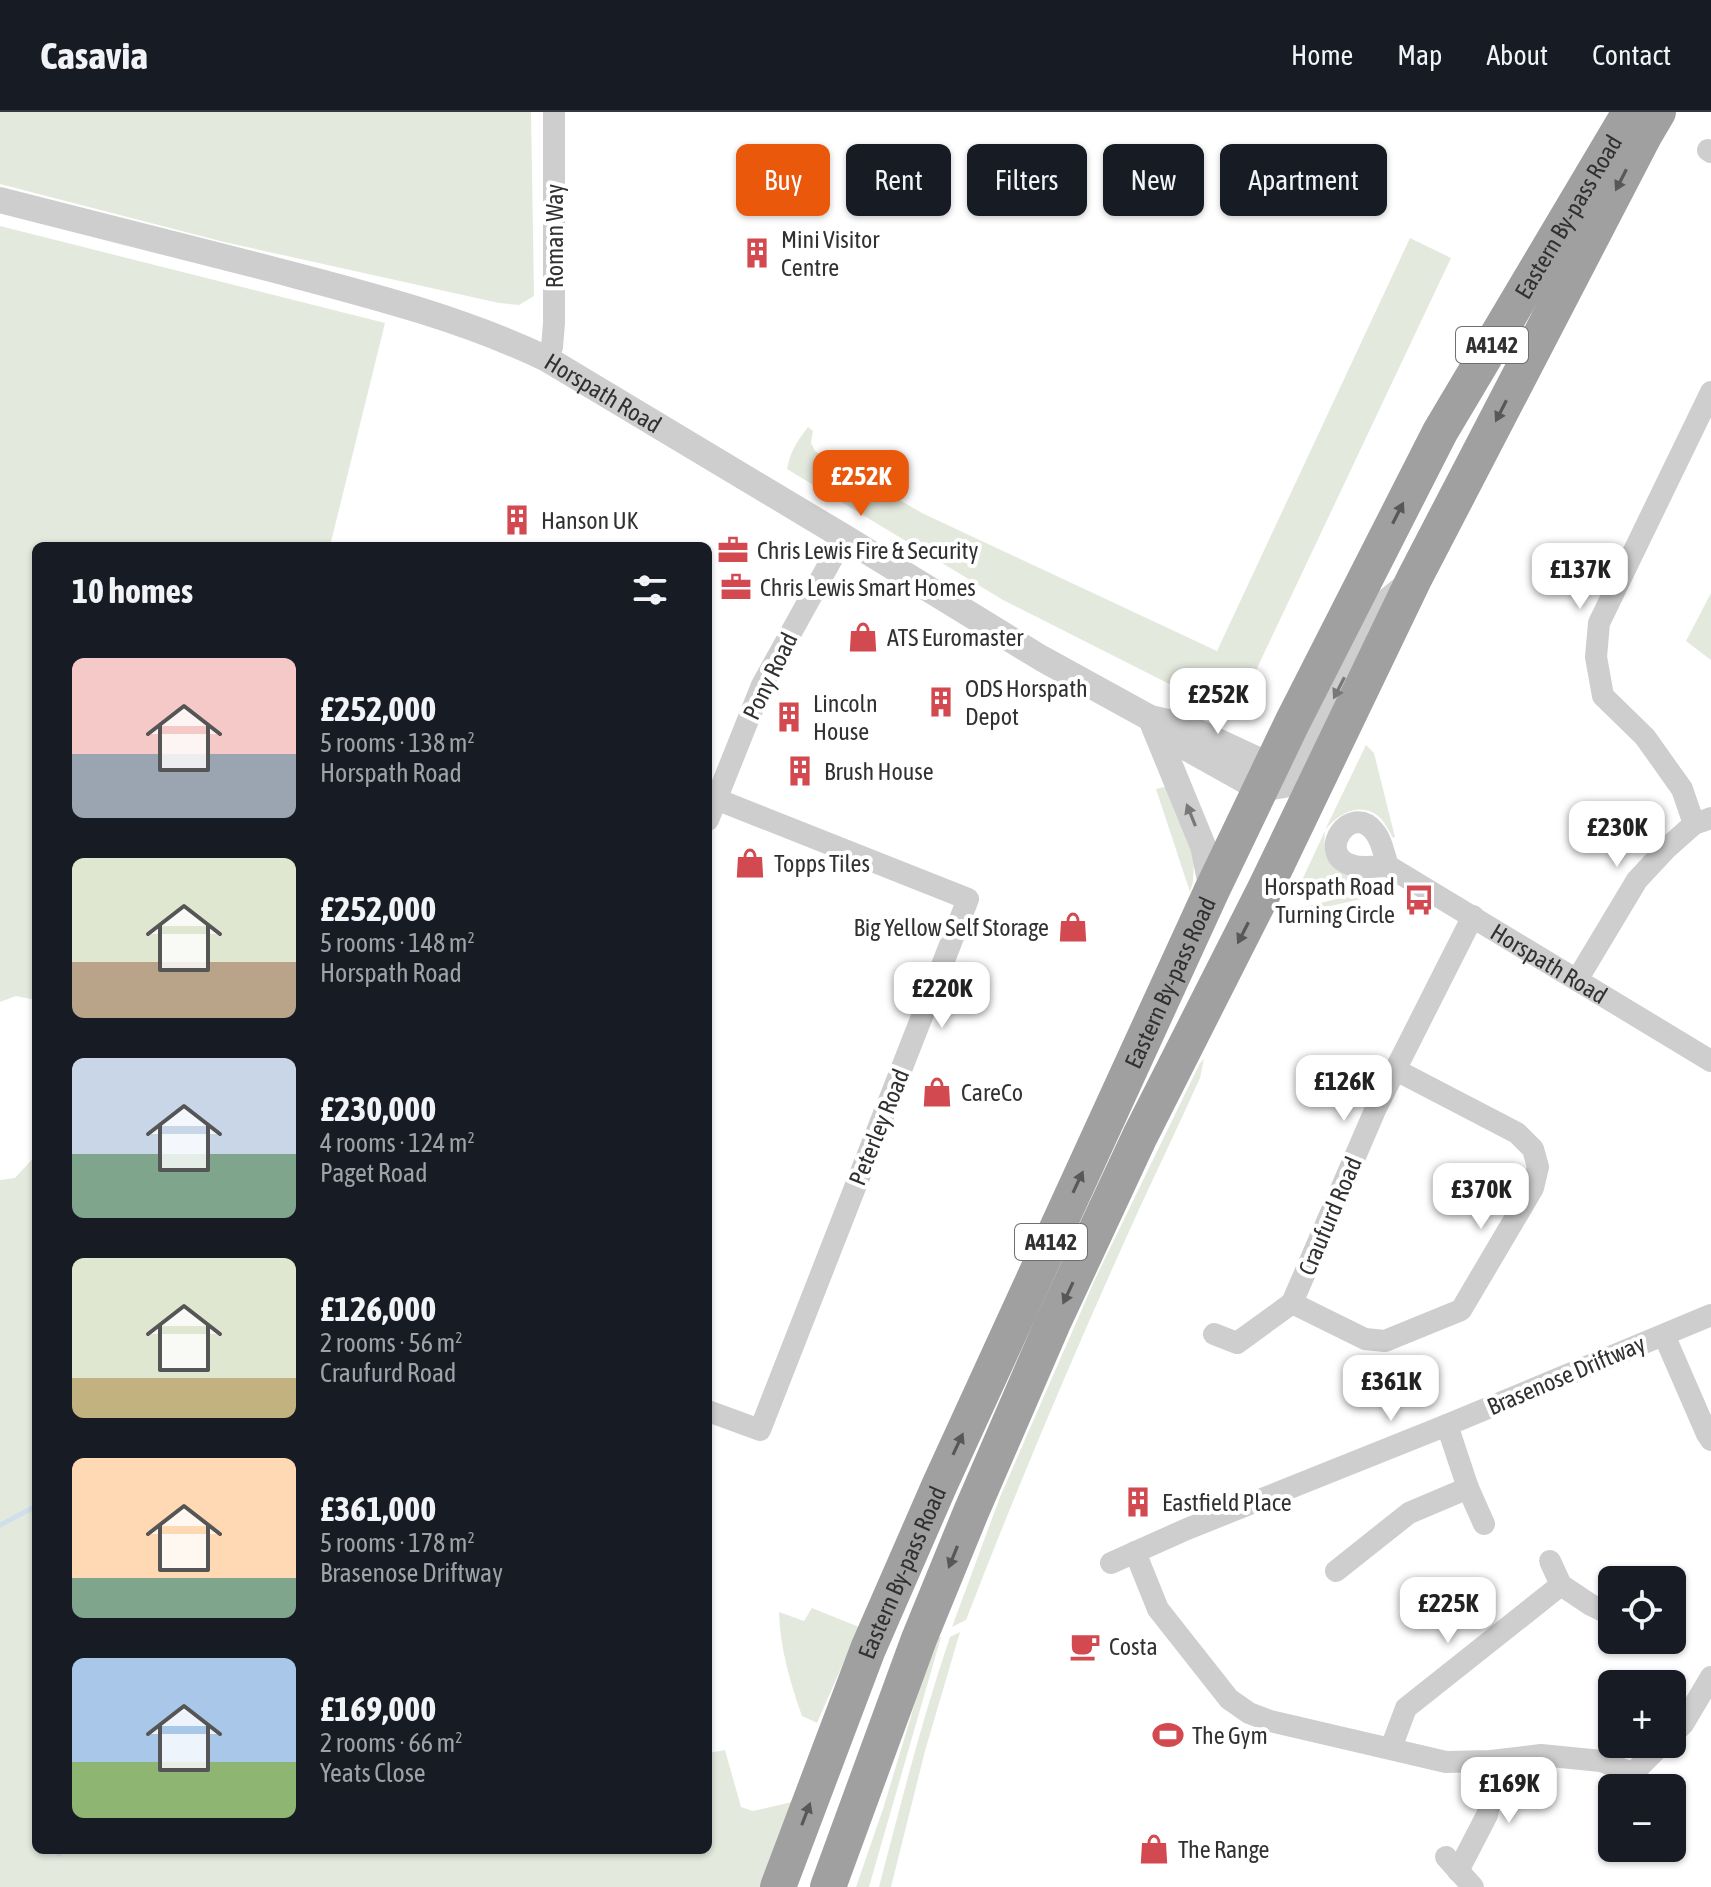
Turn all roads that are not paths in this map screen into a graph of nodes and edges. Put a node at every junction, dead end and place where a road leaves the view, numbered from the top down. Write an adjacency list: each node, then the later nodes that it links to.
1 (554, 112): 5 (street, Roman Way)
2 (1630, 112): 9 (highway, Eastern By-pass Road / A4142, one-way to 2)
3 (1658, 112): 9 (highway, Eastern By-pass Road / A4142, one-way to 9)
4 (0, 200): 5 (street, Horspath Road)
5 (547, 359): 7 (street, Horspath Road)
6 (1711, 392): 12 (street)
7 (844, 537): 8 (street, Horspath Road); 10 (street, Pony Road)
8 (1150, 718): 9 (street, Horspath Road); 14 (street, one-way to 8)
9 (1280, 788): 14 (highway, Eastern By-pass Road / A4142); 41 (highway, Eastern By-pass Road / A4142, one-way to 41)
10 (716, 799): 11 (street, Pony Road); 23 (street, Peterley Road)
11 (712, 810)
12 (1703, 821): 16 (street)
13 (1388, 866): 15 (street, Horspath Road)
14 (1212, 890): 43 (highway, Eastern By-pass Road / A4142, one-way to 14)
15 (1473, 916): 16 (street, Horspath Road); 18 (street, Craufurd Road)
16 (1577, 980): 17 (street, Horspath Road)
17 (1711, 1061)
18 (1396, 1070): 19 (street, Craufurd Road); 19 (street)
19 (1292, 1303): 21 (street, Craufurd Road)
20 (1711, 1315): 22 (street, Brasenose Driftway)
21 (1214, 1334)
22 (1664, 1335): 24 (street, Brasenose Driftway); 25 (street)
23 (712, 1412)
24 (1447, 1425): 26 (street); 28 (street, Brasenose Driftway)
25 (1711, 1440)
26 (1468, 1488): 27 (street); 31 (street)
27 (1484, 1524)
28 (1135, 1552): 30 (street, Brasenose Driftway); 36 (street)
29 (1550, 1561): 32 (street)
30 (1111, 1563)
31 (1336, 1571)
32 (1561, 1585): 33 (street); 36 (street)
33 (1598, 1608)
34 (1711, 1677): 35 (street)
35 (1686, 1719)
36 (1391, 1748): 38 (street)
37 (1648, 1758): 40 (street)
38 (1491, 1761): 39 (street); 42 (street)
39 (1609, 1774)
40 (1632, 1774)
41 (844, 1844): 44 (highway, Eastern By-pass Road / A4142); 45 (street)
42 (1459, 1872)
43 (778, 1887)
44 (828, 1887)
45 (846, 1887)

